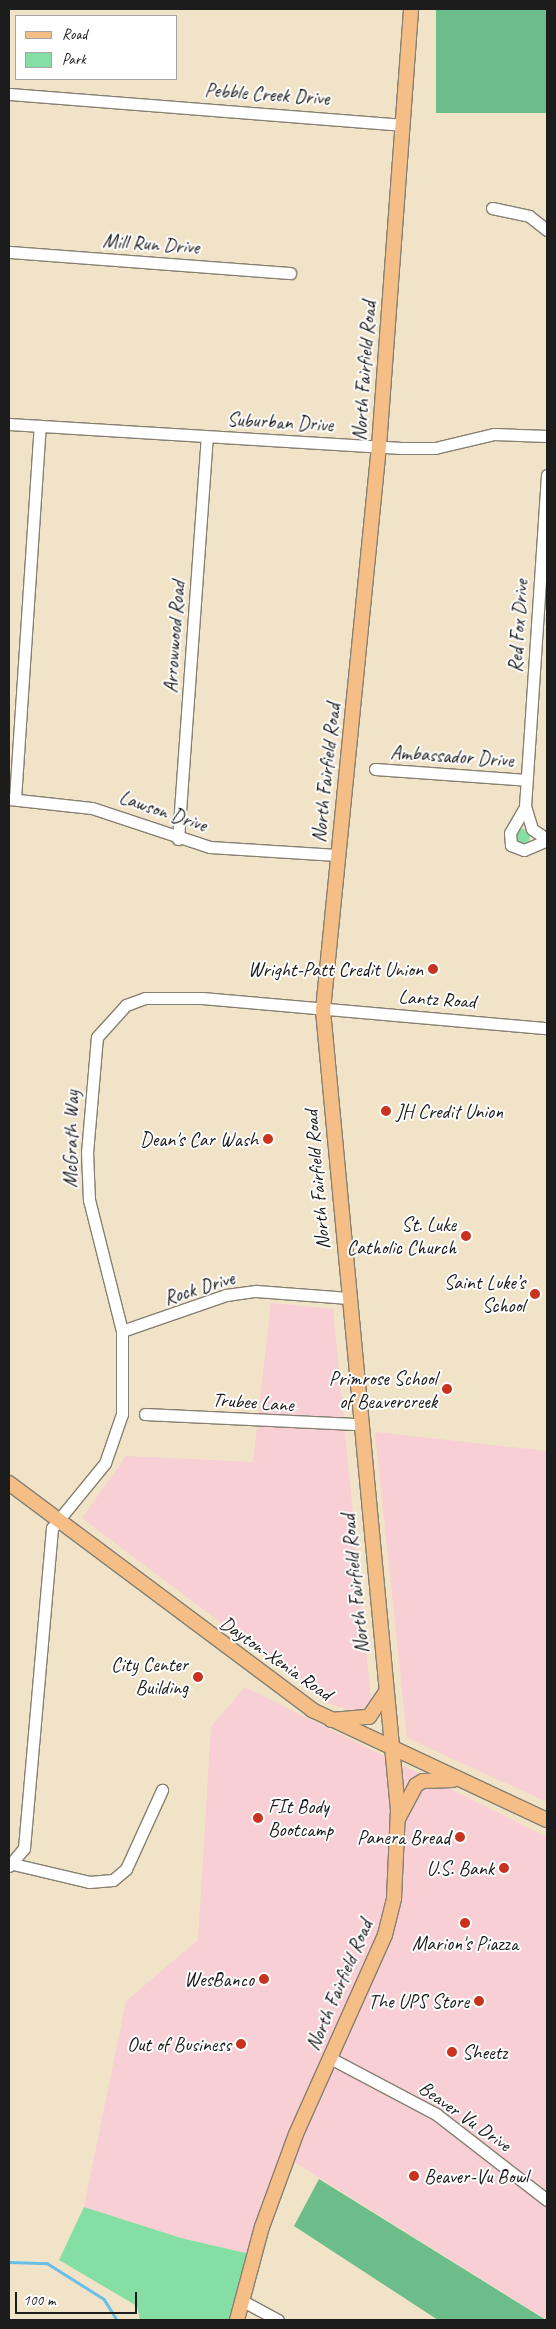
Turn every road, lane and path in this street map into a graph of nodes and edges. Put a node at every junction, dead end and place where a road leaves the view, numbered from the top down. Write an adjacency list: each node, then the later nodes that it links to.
1 (411, 9): 3 (main road, North Fairfield Road)
2 (9, 94): 3 (street, Pebble Creek Drive)
3 (402, 125): 12 (main road, North Fairfield Road)
4 (492, 208): 5 (street)
5 (547, 230)
6 (9, 252): 7 (street, Mill Run Drive)
7 (290, 273)
8 (9, 424): 9 (street, Suburban Drive)
9 (40, 426): 11 (street, Suburban Drive); 16 (street)
10 (547, 436): 12 (street, Suburban Drive)
11 (207, 437): 12 (street, Suburban Drive); 18 (street, Arrowwood Road)
12 (379, 446): 20 (main road, North Fairfield Road)
13 (547, 475): 15 (street, Red Fox Drive)
14 (375, 769): 15 (street, Ambassador Drive)
15 (527, 780): 17 (street, Red Fox Drive)
16 (12, 799): 18 (street, Lawson Drive)
17 (525, 806): 19 (street); 19 (street)
18 (178, 839): 20 (street, Lawson Drive)
19 (547, 839)
20 (337, 855): 21 (main road, North Fairfield Road)
21 (323, 1010): 22 (street, Lantz Road); 23 (main road, North Fairfield Road); 24 (street, McGrath Way)
22 (547, 1028)
23 (349, 1298): 24 (street, Rock Drive); 26 (main road, North Fairfield Road)
24 (122, 1330): 28 (street, McGrath Way)
25 (145, 1414): 26 (street, Trubee Lane)
26 (360, 1424): 29 (main road, North Fairfield Road)
27 (9, 1483): 28 (main road, Dayton-Xenia Road)
28 (58, 1521): 30 (main road, Dayton-Xenia Road); 36 (street)
29 (386, 1692): 30 (main road); 31 (main road, North Fairfield Road)
30 (328, 1720): 31 (main road, Dayton-Xenia Road)
31 (392, 1749): 32 (main road, Dayton-Xenia Road); 34 (main road, North Fairfield Road)
32 (458, 1780): 34 (main road); 35 (main road, Dayton-Xenia Road)
33 (162, 1790): 36 (street)
34 (398, 1820): 37 (main road, North Fairfield Road)
35 (547, 1820)
36 (11, 1865)
37 (330, 2058): 38 (street, Beaver Vu Drive); 39 (main road, North Fairfield Road)
38 (547, 2200)
39 (241, 2300): 40 (main road, North Fairfield Road); 41 (street)
40 (237, 2320)
41 (278, 2320)

